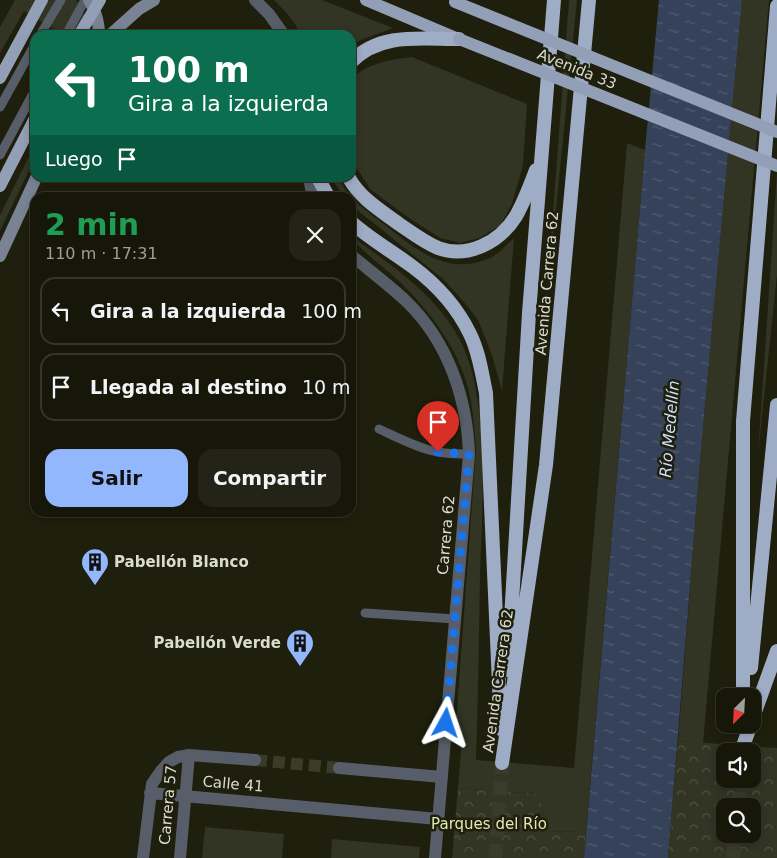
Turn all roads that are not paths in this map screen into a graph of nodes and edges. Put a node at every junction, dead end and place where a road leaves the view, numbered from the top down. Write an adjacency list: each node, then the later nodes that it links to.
1 (42, 0): 22 (main road)
2 (60, 0): 13 (lane)
3 (85, 0): 14 (lane)
4 (89, 0): 16 (main road)
5 (100, 0): 15 (main road, bridge)
6 (154, 0): 17 (main road)
7 (255, 0): 18 (street)
8 (366, 0): 19 (main road, Avenida 33)
9 (554, 0): 28 (highway, Avenida Carrera 62)
10 (589, 0): 49 (highway, Avenida Carrera 62)
11 (453, 1): 26 (main road, Avenida 33, bridge)
12 (777, 6): 42 (highway)
13 (43, 30)
14 (69, 30)
15 (82, 30)
16 (99, 30)
17 (116, 30)
18 (280, 30)
19 (459, 39): 21 (highway); 29 (main road, Avenida 33, bridge)
20 (30, 53): 24 (lane)
21 (356, 58)
22 (0, 78)
23 (30, 99): 27 (lane)
24 (0, 108)
25 (30, 128): 32 (main road)
26 (777, 132)
27 (0, 155)
28 (541, 158): 31 (highway); 49 (highway, Avenida Carrera 62)
29 (777, 166)
30 (34, 182): 34 (main road)
31 (352, 182)
32 (0, 186)
33 (356, 227): 49 (highway)
34 (0, 256)
35 (356, 259): 38 (street, Carrera 62)
36 (777, 405): 43 (highway)
37 (379, 429): 38 (lane)
38 (469, 454): 40 (street, Carrera 62)
39 (365, 613): 40 (lane)
40 (455, 619): 51 (street, Carrera 62)
41 (777, 651): 44 (highway)
42 (743, 688)
43 (749, 688)
44 (761, 695)
45 (744, 733): 46 (highway)
46 (748, 733)
47 (189, 755): 48 (street, Calle 41); 52 (street, Calle 41); 53 (street, Carrera 57)
48 (255, 760)
49 (502, 763)
50 (338, 768): 51 (street)
51 (442, 778): 54 (street, Carrera 62)
52 (150, 793): 53 (street, Calle 41); 55 (street, Carrera 57)
53 (185, 796): 54 (street, Calle 41); 56 (street, Carrera 57)
54 (438, 819): 57 (street, Carrera 62)
55 (143, 858)
56 (180, 858)
57 (435, 858)

